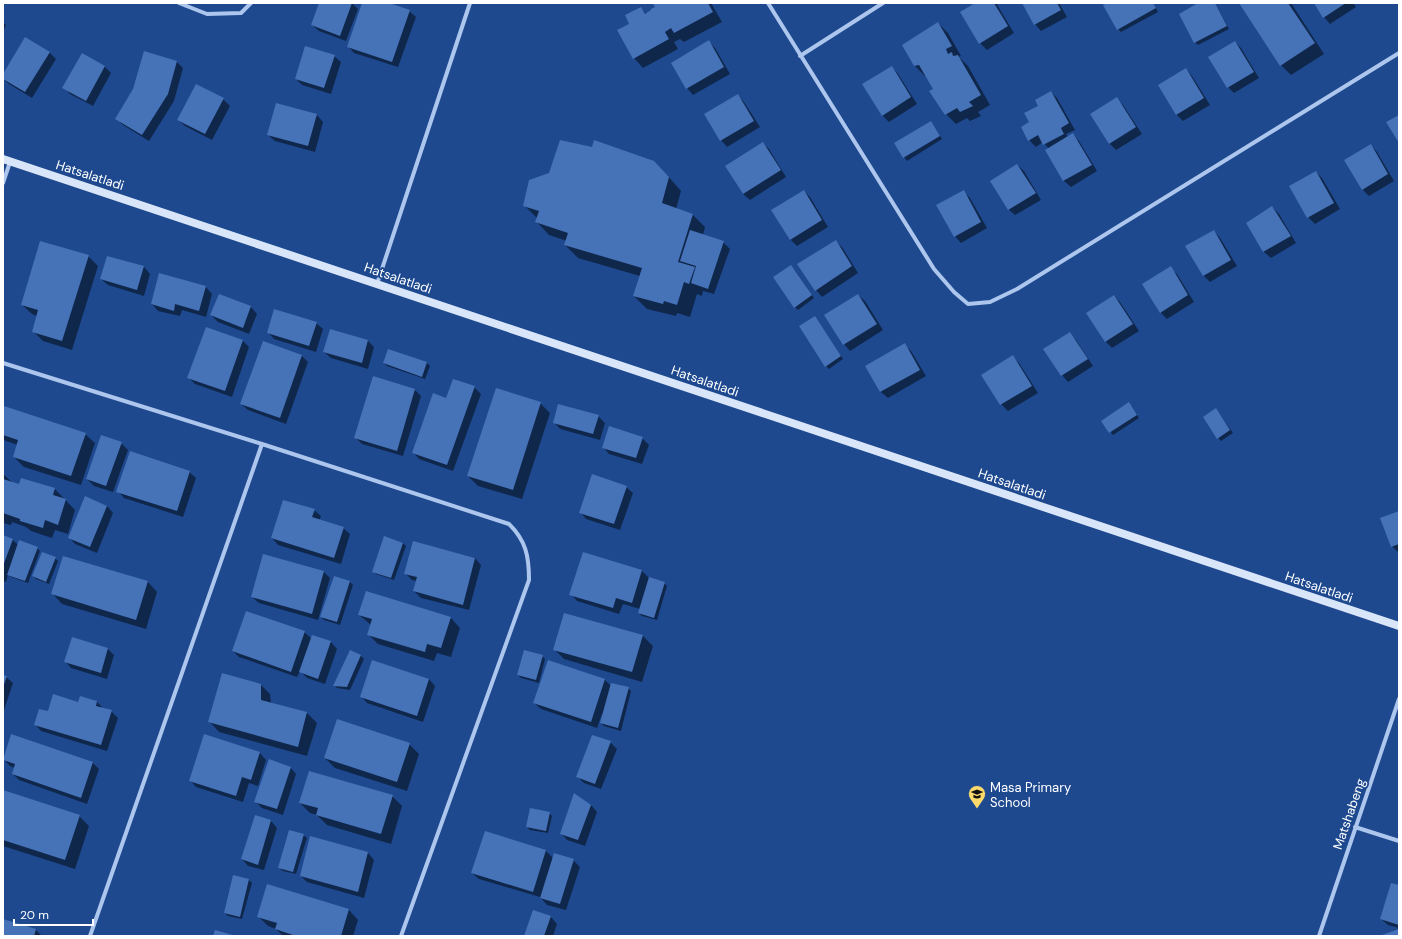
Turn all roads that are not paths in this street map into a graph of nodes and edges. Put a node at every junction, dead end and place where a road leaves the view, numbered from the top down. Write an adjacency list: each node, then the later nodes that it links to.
1 (179, 3): 2 (street)
2 (251, 3)
3 (470, 3): 10 (street)
4 (768, 3): 7 (street)
5 (883, 3): 7 (street)
6 (1399, 53): 7 (street)
7 (800, 56)
8 (7, 160): 9 (street); 10 (street, Hatsalatladi)
9 (3, 183)
10 (377, 284): 13 (street, Hatsalatladi)
11 (3, 363): 12 (street)
12 (262, 444): 17 (street); 18 (street)
13 (1399, 626)
14 (1399, 699): 15 (street, Matshabeng)
15 (1355, 827): 16 (street); 19 (street, Matshabeng)
16 (1399, 841)
17 (90, 936)
18 (401, 936)
19 (1319, 936)

